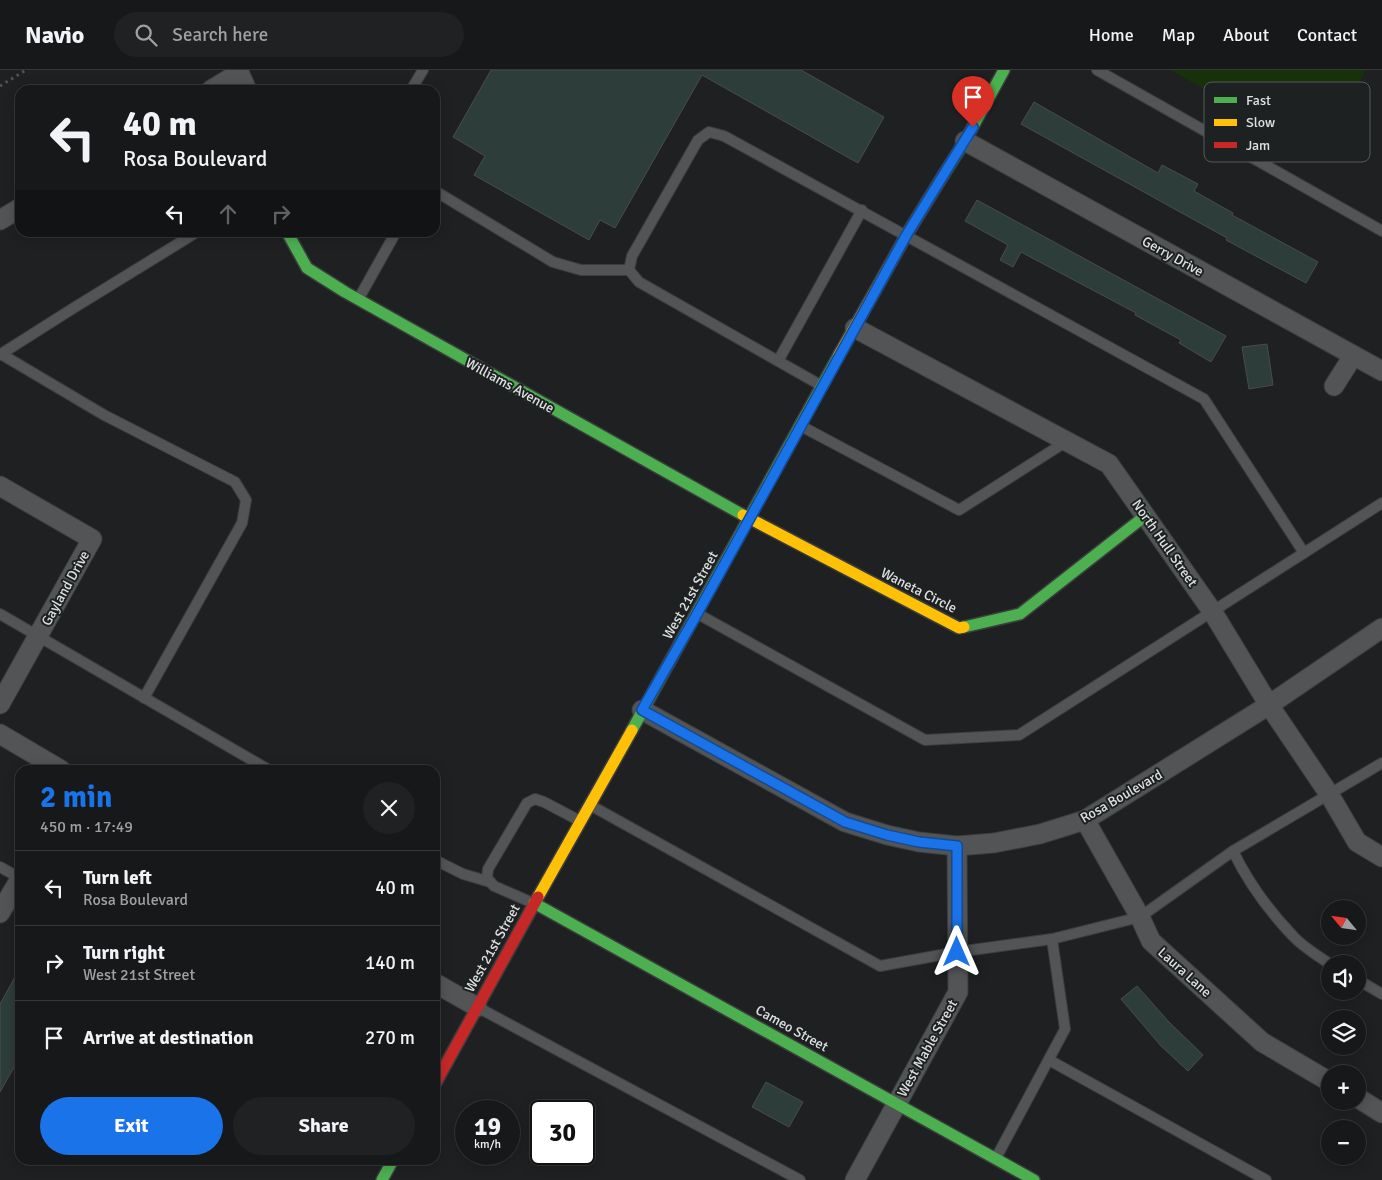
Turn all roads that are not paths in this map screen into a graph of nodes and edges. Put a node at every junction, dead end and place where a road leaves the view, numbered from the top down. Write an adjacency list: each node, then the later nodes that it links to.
1 (423, 70): 7 (lane)
2 (1004, 70): 9 (street, West 21st Street)
3 (1097, 70): 8 (lane)
4 (238, 71): 5 (street); 6 (street)
5 (218, 85)
6 (245, 85)
7 (414, 85)
8 (1204, 131)
9 (965, 141): 16 (street, West 21st Street); 24 (street, Gerry Drive)
10 (1259, 162): 15 (lane)
11 (440, 194): 20 (lane)
12 (862, 210): 16 (lane); 20 (lane); 25 (lane)
13 (15, 211): 14 (street)
14 (0, 220)
15 (1382, 232)
16 (907, 234): 22 (street, West 21st Street); 35 (lane)
17 (189, 237): 23 (lane)
18 (290, 237): 21 (street, Williams Avenue)
19 (393, 237): 21 (lane)
20 (629, 270): 25 (lane)
21 (359, 299): 34 (street, Williams Avenue)
22 (855, 328): 27 (street, West 21st Street); 30 (street, North Hull Street)
23 (1, 354): 41 (lane)
24 (1353, 356): 26 (street, Gerry Drive); 28 (street)
25 (778, 361): 27 (lane)
26 (1382, 372)
27 (822, 386): 29 (street, West 21st Street)
28 (1334, 386)
29 (800, 425): 30 (lane); 34 (street, West 21st Street)
30 (1068, 441): 33 (street, North Hull Street)
31 (0, 486): 40 (street, Gayland Drive)
32 (1382, 503): 35 (lane)
33 (1145, 516): 34 (street, Waneta Circle); 36 (street, North Hull Street)
34 (749, 520): 38 (street, West 21st Street)
35 (1304, 553): 36 (lane)
36 (1212, 611): 38 (lane); 43 (street, North Hull Street)
37 (0, 614): 40 (lane)
38 (697, 614): 44 (street, West 21st Street)
39 (1382, 628): 43 (street, Rosa Boulevard)
40 (38, 636): 41 (lane); 42 (street, Gayland Drive)
41 (144, 698): 48 (lane)
42 (0, 704)
43 (1269, 705): 49 (street, North Hull Street); 51 (street, Rosa Boulevard)
44 (642, 710): 50 (street, West 21st Street); 53 (street, Rosa Boulevard)
45 (0, 734): 47 (street)
46 (1382, 763): 49 (lane)
47 (53, 765)
48 (260, 765)
49 (1329, 794): 54 (lane); 55 (street, North Hull Street)
50 (589, 804): 52 (street, West 21st Street); 65 (lane)
51 (1085, 820): 53 (street, Rosa Boulevard); 63 (street, Laura Lane)
52 (580, 821): 59 (lane); 61 (street, West 21st Street)
53 (957, 846): 65 (street, West Mable Street)
54 (1233, 851): 63 (lane); 66 (lane)
55 (1382, 857)
56 (440, 862): 59 (lane)
57 (0, 867): 58 (lane)
58 (15, 876)
59 (490, 882): 61 (lane)
60 (15, 888): 62 (street)
61 (534, 903): 70 (street, West 21st Street); 75 (street, Cameo Street)
62 (0, 914)
63 (1140, 917): 64 (lane); 73 (street, Laura Lane)
64 (1052, 939): 65 (lane); 71 (lane)
65 (957, 952): 75 (street, West Mable Street)
66 (1321, 958)
67 (1366, 985): 69 (lane)
68 (440, 986): 70 (street)
69 (1382, 994)
70 (476, 1007): 72 (street, West 21st Street); 80 (lane)
71 (1049, 1060): 77 (lane); 83 (lane)
72 (440, 1075)
73 (1321, 1077)
74 (1366, 1103): 76 (street)
75 (897, 1104): 77 (street, Cameo Street); 81 (street, West Mable Street)
76 (1382, 1113)
77 (995, 1158): 82 (street, Cameo Street)
78 (390, 1165): 79 (street)
79 (382, 1180)
80 (800, 1180)
81 (855, 1180)
82 (1034, 1180)
83 (1266, 1180)

